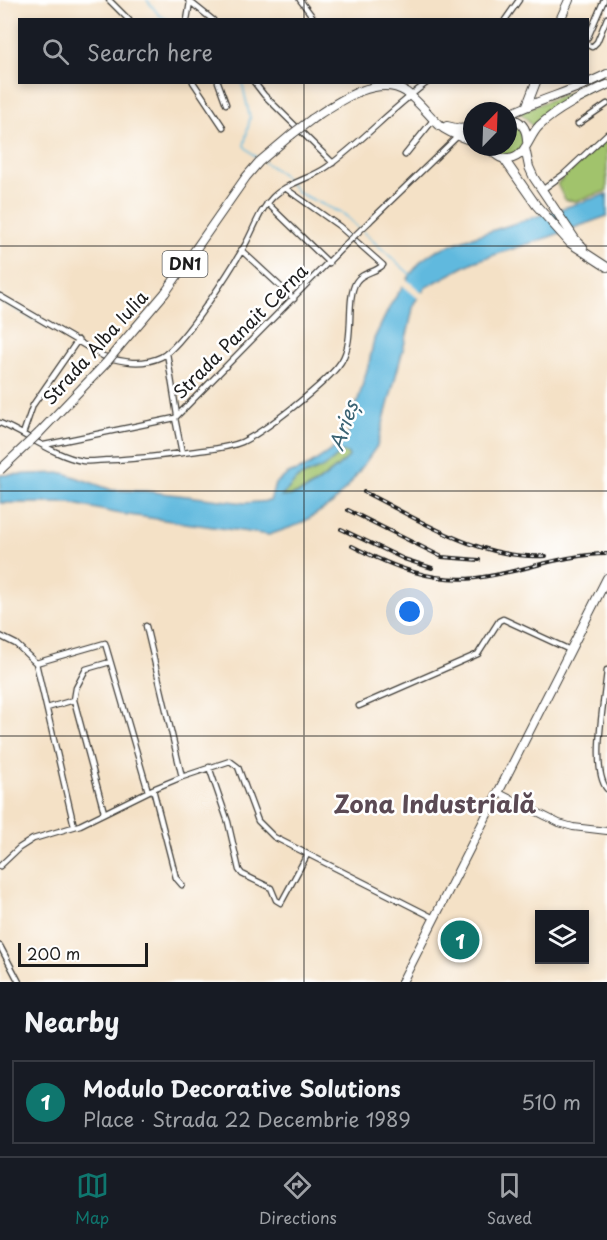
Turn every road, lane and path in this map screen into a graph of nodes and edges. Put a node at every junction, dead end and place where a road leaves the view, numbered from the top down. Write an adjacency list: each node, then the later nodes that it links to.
1 (108, 0): 7 (street)
2 (300, 0): 10 (street)
3 (519, 0): 11 (street)
4 (569, 0): 12 (main road)
5 (604, 0): 15 (street)
6 (189, 1): 8 (street); 9 (street)
7 (127, 18)
8 (187, 18)
9 (210, 18)
10 (314, 18)
11 (506, 18)
12 (561, 18)
13 (607, 18): 14 (street)
14 (606, 25): 16 (street)
15 (589, 35)
16 (589, 46)
17 (607, 74): 18 (main road)
18 (589, 82)
19 (195, 84): 35 (street)
20 (219, 84): 28 (street)
21 (256, 84): 44 (street)
22 (425, 84): 27 (street)
23 (535, 84): 30 (main road)
24 (583, 84): 30 (main road)
25 (370, 85): 27 (main road, Strada Alba Iulia / DN1); 61 (main road, Strada Alba Iulia / DN1, bridge)
26 (607, 85): 40 (main road)
27 (410, 96): 32 (main road, Strada Alba Iulia / DN1); 44 (street)
28 (226, 104)
29 (607, 104): 34 (street)
30 (527, 105): 31 (main road)
31 (517, 111)
32 (435, 120): 36 (main road); 38 (main road, DN1); 41 (street)
33 (517, 121): 40 (main road)
34 (578, 124)
35 (223, 128)
36 (463, 128)
37 (607, 134): 46 (street)
38 (459, 136): 39 (main road, DN1); 50 (street, Strada Panait Cerna, bridge)
39 (463, 138)
40 (526, 145): 43 (main road); 46 (main road)
41 (405, 155)
42 (497, 156): 43 (main road)
43 (504, 159): 48 (main road)
44 (333, 163): 45 (street)
45 (286, 187): 47 (street); 60 (street)
46 (542, 190): 48 (main road)
47 (267, 203): 49 (street); 50 (street)
48 (572, 241): 51 (main road)
49 (241, 250): 53 (street); 55 (street)
50 (329, 262): 53 (street, Strada Panait Cerna)
51 (607, 267)
52 (0, 296): 54 (street)
53 (294, 299): 56 (street, Strada Panait Cerna)
54 (78, 340): 55 (street); 58 (street)
55 (168, 353): 56 (street)
56 (176, 416): 59 (street, Strada Panait Cerna); 60 (street)
57 (0, 423): 58 (street)
58 (23, 434): 59 (street)
59 (44, 445): 60 (street)
60 (182, 453)
61 (0, 470)
62 (607, 578): 65 (main road)
63 (146, 626): 74 (street)
64 (0, 636): 67 (street)
65 (570, 650): 70 (street); 78 (main road)
66 (111, 662): 67 (street); 69 (street); 77 (street)
67 (36, 663): 71 (street)
68 (607, 670): 72 (street)
69 (74, 700): 71 (street); 79 (street)
70 (359, 706)
71 (47, 708): 80 (street)
72 (605, 718): 75 (street)
73 (209, 767): 74 (street); 82 (street); 82 (street)
74 (182, 777): 77 (street)
75 (604, 781): 76 (street)
76 (607, 789)
77 (150, 790): 79 (street); 84 (street)
78 (499, 793): 81 (street); 85 (main road)
79 (105, 812): 80 (street)
80 (74, 826): 83 (street)
81 (607, 831)
82 (306, 855): 85 (street)
83 (0, 866)
84 (182, 885)
85 (435, 918): 88 (main road)
86 (0, 946): 87 (street)
87 (19, 982)
88 (402, 982)

